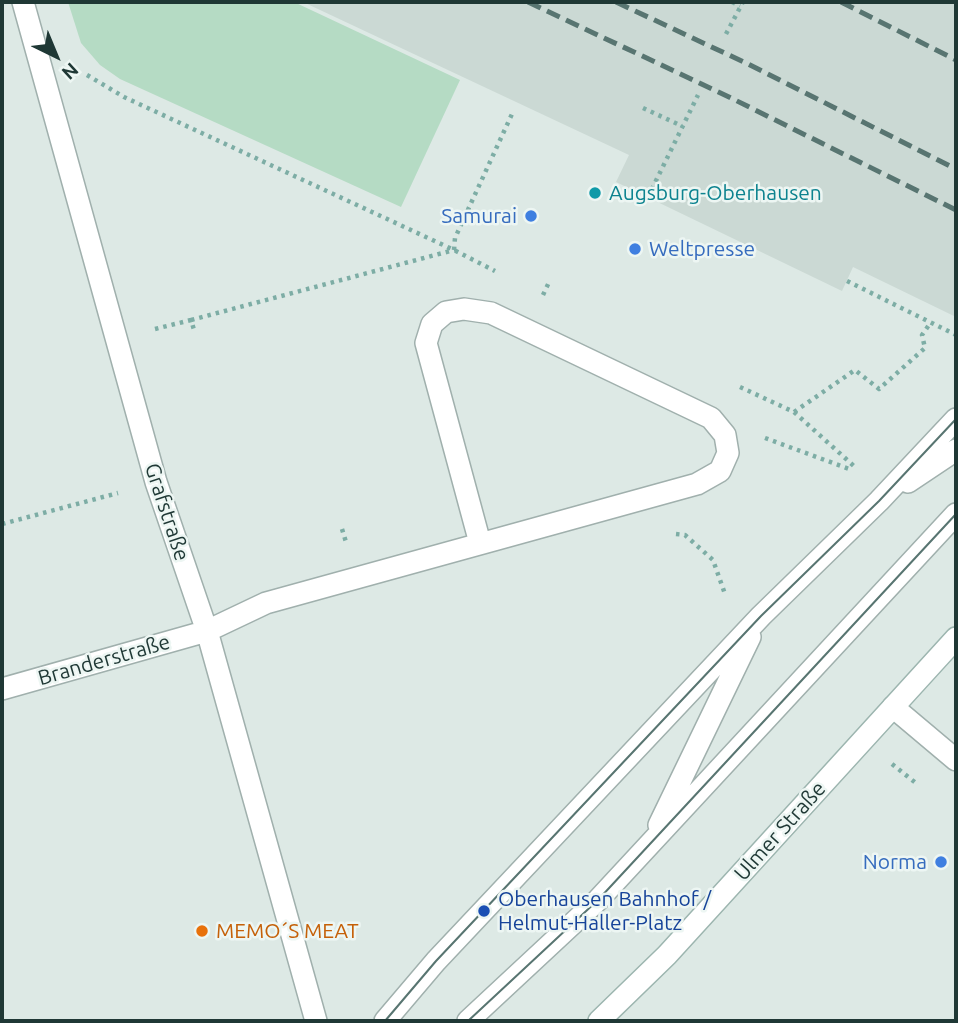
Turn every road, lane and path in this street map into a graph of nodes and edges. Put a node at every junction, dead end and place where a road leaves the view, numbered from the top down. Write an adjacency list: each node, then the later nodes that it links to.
1 (23, 2): 5 (street, Grafstraße)
2 (732, 2): 3 (path)
3 (742, 4): 4 (path)
4 (726, 34)
5 (32, 35): 11 (path); 28 (street, Grafstraße)
6 (698, 95): 9 (path)
7 (643, 108): 9 (path)
8 (512, 114): 11 (path)
9 (682, 126): 10 (path)
10 (648, 197)
11 (454, 250): 12 (path); 19 (path)
12 (498, 273)
13 (550, 280): 16 (path)
14 (847, 281): 20 (path)
15 (531, 290): 16 (path)
16 (542, 296): 17 (path)
17 (555, 302)
18 (148, 319): 19 (path)
19 (191, 320): 21 (path)
20 (931, 322): 22 (path); 24 (path)
21 (195, 333)
22 (956, 335)
23 (731, 383): 24 (path)
24 (794, 412): 25 (path)
25 (711, 418): 32 (street, Branderstraße); 32 (street)
26 (956, 419): 29 (street)
27 (956, 450): 29 (street)
28 (156, 482): 31 (path); 34 (street, Grafstraße)
29 (880, 501): 33 (street)
30 (956, 514): 39 (street)
31 (2, 524)
32 (480, 543): 34 (street, Branderstraße)
33 (761, 617): 39 (street); 41 (street)
34 (207, 631): 36 (street, Branderstraße); 40 (street, Grafstraße)
35 (956, 638): 37 (street, Ulmer Straße)
36 (2, 689)
37 (893, 707): 38 (street); 43 (street, Ulmer Straße)
38 (956, 760)
39 (649, 846): 42 (street)
40 (316, 1021)
41 (385, 1021)
42 (468, 1021)
43 (599, 1021)

